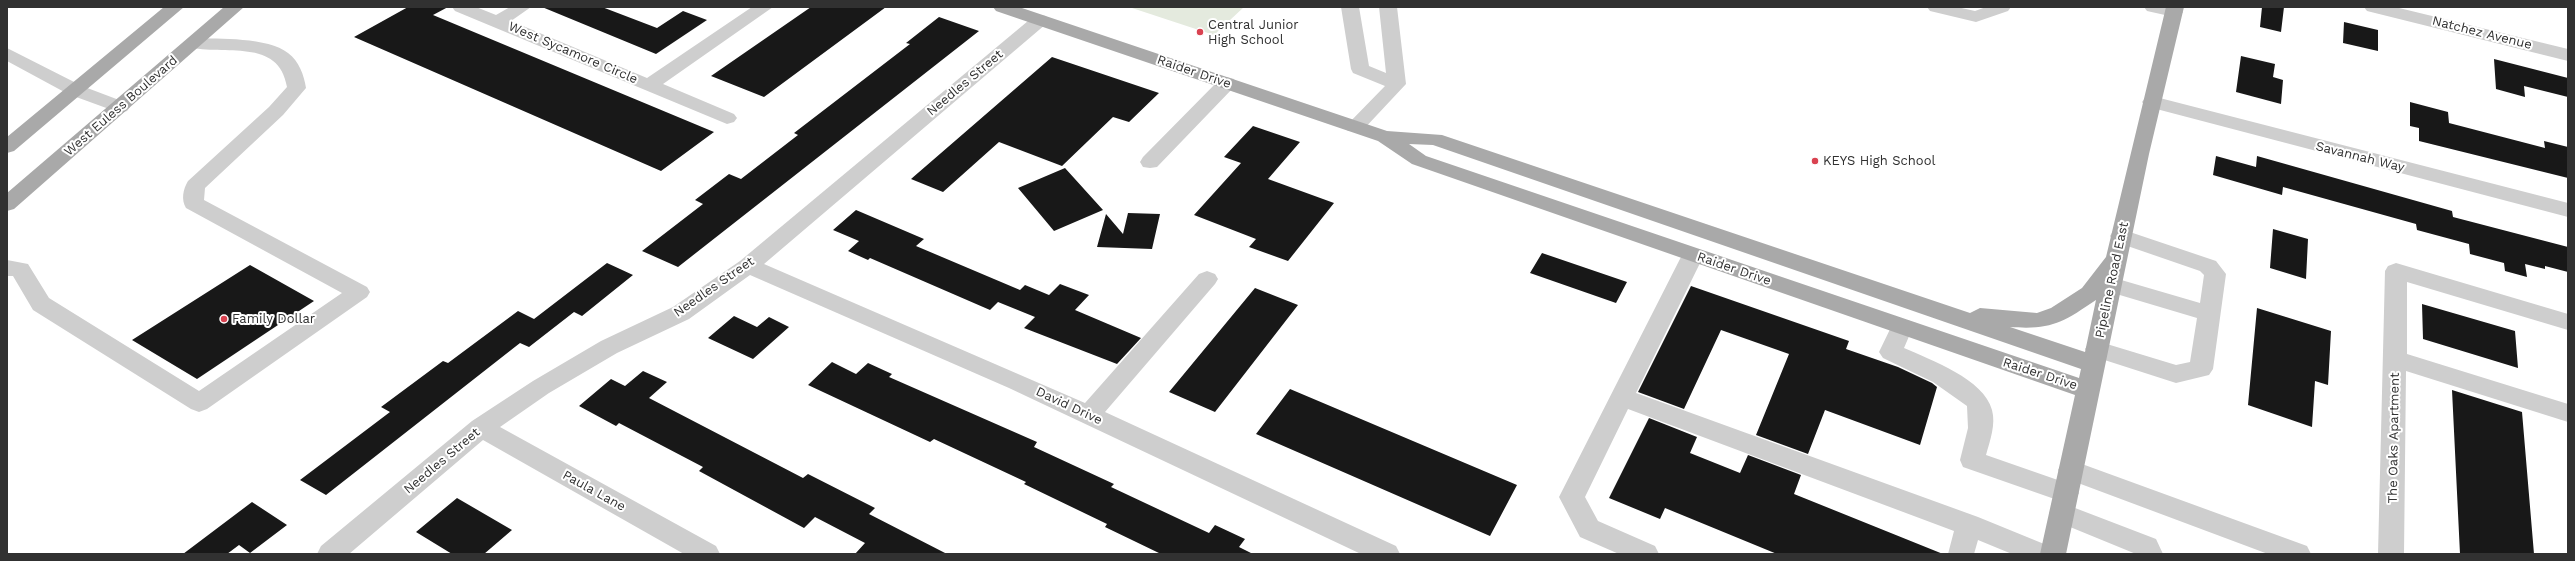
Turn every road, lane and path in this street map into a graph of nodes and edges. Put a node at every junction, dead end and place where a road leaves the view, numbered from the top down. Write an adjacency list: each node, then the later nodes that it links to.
1 (175, 7): 22 (main road)
2 (235, 7): 16 (main road, West Euless Boulevard)
3 (461, 7): 15 (street, West Sycamore Circle)
4 (522, 7): 15 (street, West Sycamore Circle)
5 (764, 7): 21 (street, West Sycamore Circle)
6 (1002, 7): 14 (main road, Raider Drive)
7 (1350, 7): 20 (street)
8 (1388, 7): 20 (street)
9 (1936, 7): 10 (street)
10 (2002, 7)
11 (2153, 7): 13 (street)
12 (2373, 7): 17 (street, Natchez Avenue)
13 (2174, 10): 23 (main road, Pipeline Road East)
14 (1040, 20): 19 (main road, Raider Drive); 34 (street, Needles Street)
15 (497, 22): 21 (street, West Sycamore Circle)
16 (194, 43): 24 (main road, West Euless Boulevard); 36 (street)
17 (2568, 54)
18 (12, 63): 22 (street)
19 (1227, 83): 26 (main road, Raider Drive); 29 (street)
20 (1397, 84): 26 (street)
21 (649, 85): 25 (street, West Sycamore Circle)
22 (75, 90): 24 (street); 28 (main road)
23 (2152, 102): 31 (street, Savannah Way); 32 (main road, Pipeline Road East)
24 (120, 106): 30 (main road, West Euless Boulevard)
25 (727, 118)
26 (1355, 127): 27 (main road, Raider Drive)
27 (1385, 137): 33 (main road, Raider Drive); 35 (main road, Raider Drive)
28 (7, 146)
29 (1150, 162)
30 (7, 204)
31 (2568, 210)
32 (2119, 246): 38 (main road, Pipeline Road East); 40 (street); 41 (main road)
33 (1693, 255): 39 (main road, Raider Drive); 47 (street)
34 (748, 266): 49 (street, David Drive); 50 (street, Needles Street)
35 (1808, 267): 39 (main road); 41 (main road, Raider Drive)
36 (7, 268)
37 (1207, 279): 49 (street)
38 (2111, 285): 40 (street); 44 (main road, Pipeline Road East)
39 (1798, 291): 43 (main road, Raider Drive)
40 (2208, 313): 44 (street)
41 (1946, 314): 44 (main road, Raider Drive)
42 (2568, 322): 45 (street)
43 (1902, 327): 46 (main road, Raider Drive); 51 (street)
44 (2095, 356): 46 (main road, Pipeline Road East)
45 (2395, 359): 48 (street, The Oaks Apartment); 62 (street, The Oaks Apartment)
46 (2088, 390): 51 (main road, Pipeline Road East)
47 (1622, 397): 52 (street); 56 (street)
48 (2568, 413)
49 (1089, 415): 55 (street, David Drive)
50 (481, 428): 53 (street, Needles Street); 54 (street, Paula Lane)
51 (2066, 492): 59 (main road, Pipeline Road East); 60 (street); 61 (street)
52 (1969, 525): 57 (street); 58 (street)
53 (330, 554)
54 (708, 554)
55 (1387, 554)
56 (1646, 554)
57 (1961, 554)
58 (2040, 554)
59 (2053, 554)
60 (2150, 554)
61 (2298, 554)
62 (2391, 554)

